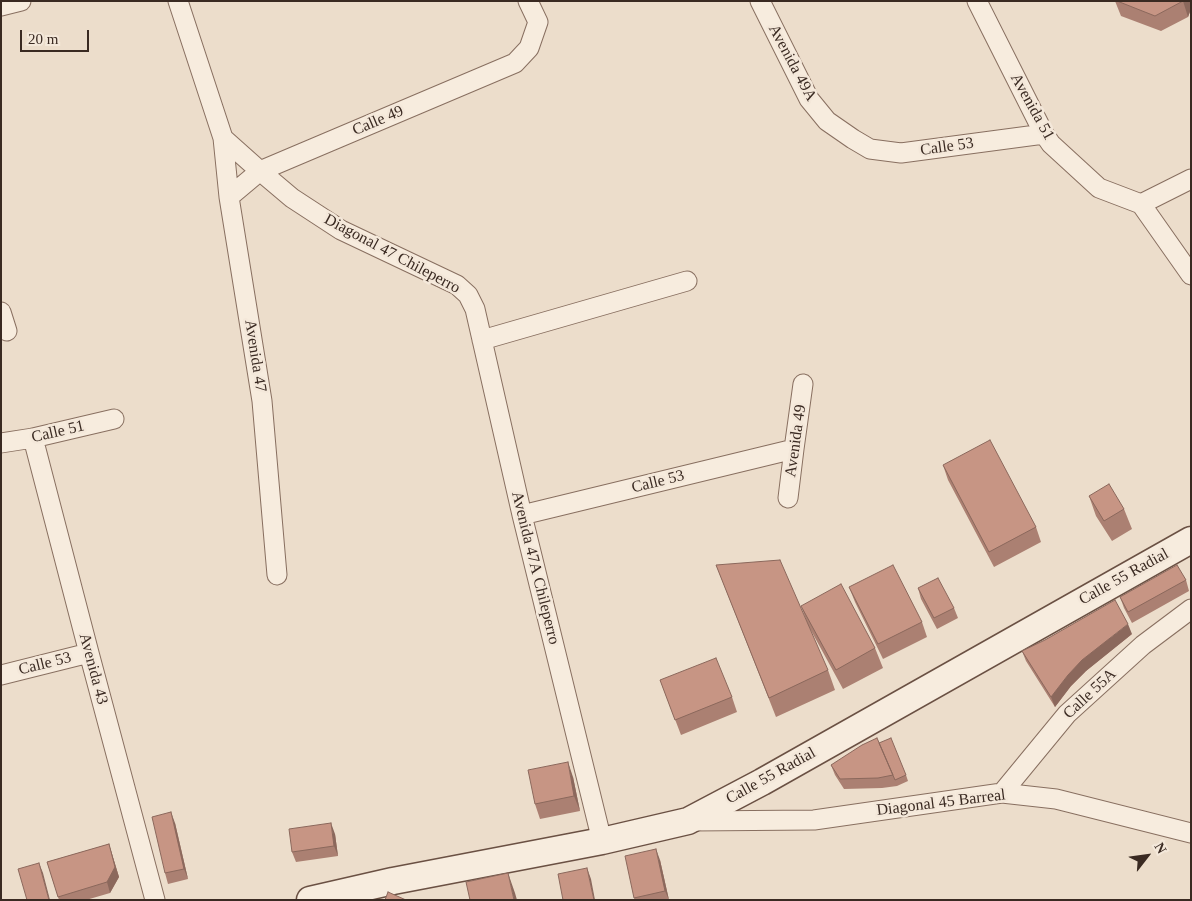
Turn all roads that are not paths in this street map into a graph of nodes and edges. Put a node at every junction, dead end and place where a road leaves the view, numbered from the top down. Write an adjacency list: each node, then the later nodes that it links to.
1 (21, 1): 6 (street)
2 (178, 1): 8 (street, Avenida 47)
3 (528, 1): 10 (street, Calle 49)
4 (760, 1): 9 (street, Avenida 49A)
5 (977, 1): 7 (street, Avenida 51)
6 (1, 6)
7 (1044, 134): 9 (street, Calle 53); 13 (street, Avenida 51)
8 (223, 138): 10 (street, Diagonal 47 Chileperro); 12 (street, Avenida 47)
9 (853, 139)
10 (260, 171): 12 (street, Calle 49); 16 (street, Diagonal 47 Chileperro)
11 (1191, 179): 13 (street)
12 (229, 197): 28 (street, Avenida 47)
13 (1141, 204): 14 (street)
14 (1191, 276)
15 (687, 281): 19 (street)
16 (468, 295): 19 (street, Avenida 47A Chileperro)
17 (1, 312): 18 (street)
18 (7, 331)
19 (482, 340): 26 (street, Avenida 47A Chileperro)
20 (803, 384): 24 (street, Avenida 49)
21 (114, 419): 22 (street, Calle 51)
22 (33, 438): 23 (street, Calle 51); 30 (street, Avenida 43)
23 (1, 443)
24 (794, 449): 25 (street, Avenida 49); 26 (street, Calle 53)
25 (788, 498)
26 (522, 515): 35 (street, Avenida 47A Chileperro)
27 (1191, 540): 33 (main road, Calle 55 Radial)
28 (277, 575)
29 (1191, 609): 32 (street, Calle 55A)
30 (89, 653): 31 (street, Calle 53); 36 (street, Avenida 43)
31 (1, 675)
32 (1002, 793): 33 (street, Diagonal 45 Barreal); 34 (street, Diagonal 45 Barreal)
33 (688, 821): 35 (main road, Calle 55 Radial)
34 (1191, 833)
35 (602, 841): 37 (main road, Calle 55 Radial)
36 (155, 900)
37 (310, 900)

